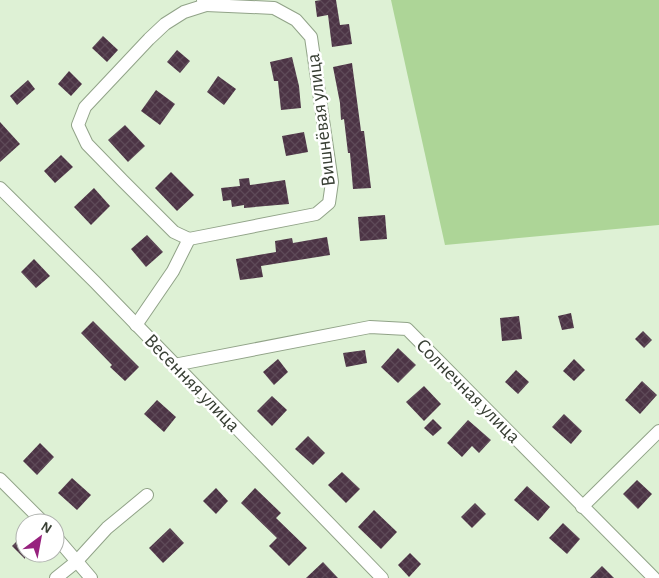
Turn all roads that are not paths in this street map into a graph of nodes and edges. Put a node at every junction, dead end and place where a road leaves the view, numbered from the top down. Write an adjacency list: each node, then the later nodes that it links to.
1 (205, 2): 3 (street); 3 (street, Вишнёвая улица)
2 (0, 188): 4 (street, Весенняя улица)
3 (189, 239): 4 (street)
4 (136, 325): 5 (street, Весенняя улица)
5 (174, 365): 9 (street, Солнечная улица); 15 (street, Весенняя улица)
6 (659, 431): 9 (street)
7 (0, 479): 10 (street)
8 (147, 495): 12 (street)
9 (582, 507): 16 (street, Солнечная улица)
10 (34, 513)
11 (65, 548): 12 (street)
12 (76, 562): 13 (street); 14 (street)
13 (56, 578)
14 (91, 578)
15 (382, 578)
16 (654, 578)

